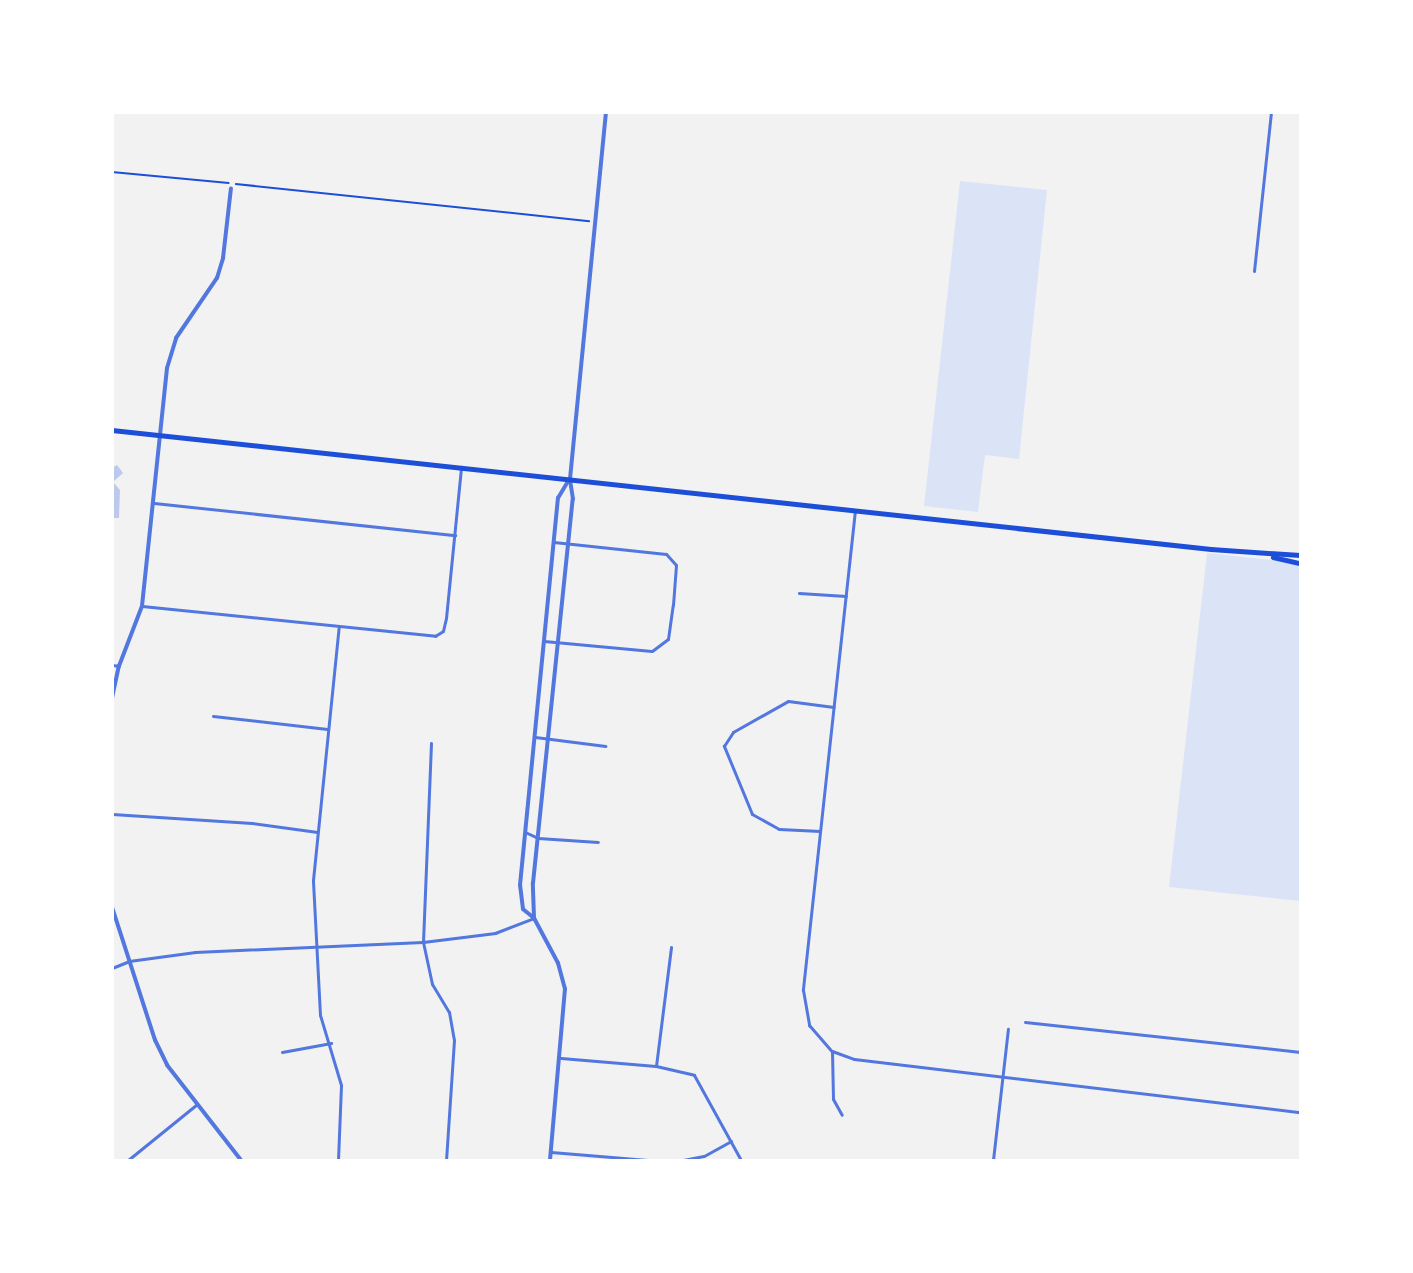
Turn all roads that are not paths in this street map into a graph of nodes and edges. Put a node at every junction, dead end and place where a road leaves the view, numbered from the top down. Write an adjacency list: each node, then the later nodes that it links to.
1 (606, 112): 8 (street)
2 (1271, 112): 4 (street)
3 (231, 188): 6 (street)
4 (1254, 271)
5 (112, 430): 6 (main road)
6 (160, 435): 7 (main road); 9 (street)
7 (461, 467): 8 (main road); 11 (street)
8 (570, 479): 10 (main road); 12 (street); 13 (street)
9 (154, 502): 11 (street); 19 (street)
10 (855, 510): 14 (main road); 18 (street)
11 (455, 535): 20 (street)
12 (554, 542): 13 (street); 21 (street)
13 (568, 543): 22 (street); 22 (street)
14 (1259, 554): 15 (main road); 16 (main road)
15 (1300, 555)
16 (1300, 562)
17 (799, 593): 18 (street)
18 (846, 596): 26 (street)
19 (142, 606): 20 (street); 24 (street)
20 (339, 626): 28 (street)
21 (543, 641): 22 (street); 29 (street)
22 (557, 642): 30 (street)
23 (112, 665): 24 (street)
24 (119, 666): 25 (street)
25 (112, 698)
26 (834, 708): 34 (street); 34 (street)
27 (213, 716): 28 (street)
28 (327, 729): 35 (street)
29 (535, 737): 30 (street); 36 (street)
30 (548, 739): 32 (street); 37 (street)
31 (431, 743): 41 (street)
32 (606, 746)
33 (112, 814): 35 (street)
34 (820, 831): 49 (street)
35 (317, 832): 43 (street)
36 (525, 832): 37 (street); 40 (street)
37 (538, 837): 38 (street); 40 (street)
38 (598, 842)
39 (112, 907): 44 (street)
40 (534, 918): 41 (street); 52 (street)
41 (423, 942): 43 (street); 63 (street)
42 (671, 947): 53 (street)
43 (313, 948): 44 (street); 48 (street)
44 (129, 961): 45 (street); 55 (street)
45 (112, 968)
46 (1025, 1022): 51 (street)
47 (1008, 1029): 54 (street)
48 (331, 1043): 50 (street); 62 (street)
49 (832, 1051): 54 (street); 57 (street)
50 (282, 1052)
51 (1300, 1052)
52 (561, 1058): 53 (street); 59 (street)
53 (656, 1066): 58 (street)
54 (1002, 1075): 56 (street); 68 (street)
55 (196, 1105): 60 (street); 61 (street)
56 (1300, 1112)
57 (842, 1115)
58 (731, 1141): 66 (street); 67 (street)
59 (551, 1152): 64 (street); 65 (street)
60 (128, 1161)
61 (241, 1161)
62 (338, 1161)
63 (446, 1161)
64 (550, 1161)
65 (648, 1161)
66 (683, 1161)
67 (741, 1161)
68 (993, 1161)

